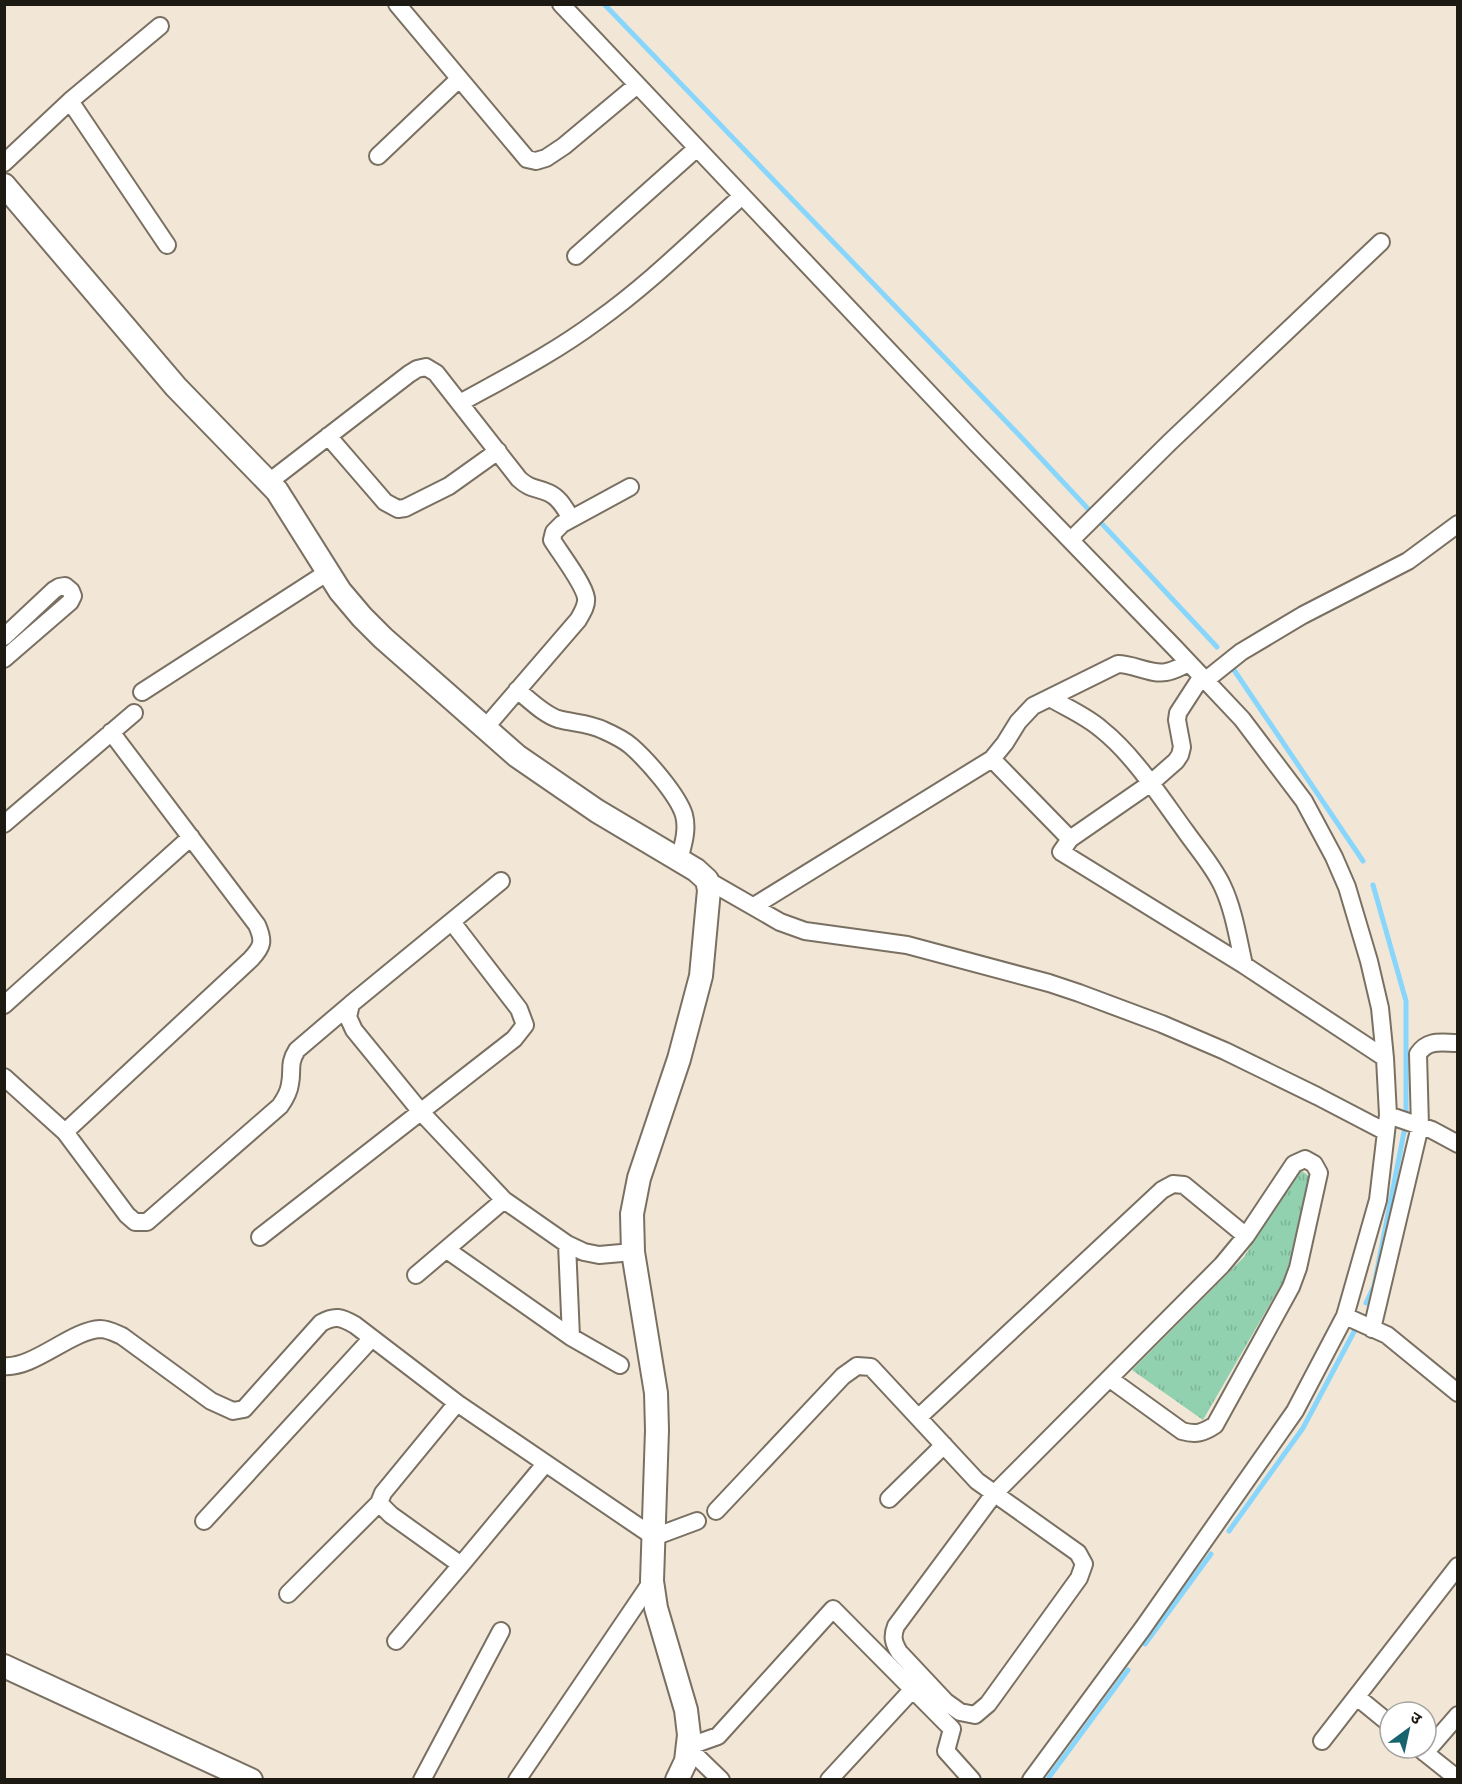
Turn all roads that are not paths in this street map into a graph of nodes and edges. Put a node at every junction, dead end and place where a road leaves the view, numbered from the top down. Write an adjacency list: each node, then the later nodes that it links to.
1 (397, 4): 4 (street)
2 (561, 4): 5 (street)
3 (160, 26): 6 (street)
4 (459, 79): 5 (street); 8 (street)
5 (637, 85): 7 (street)
6 (70, 101): 9 (street); 13 (street)
7 (697, 148): 11 (street); 14 (street)
8 (378, 156)
9 (4, 163)
10 (4, 185): 18 (street)
11 (742, 196): 15 (street); 22 (street)
12 (1381, 242): 22 (street)
13 (167, 245)
14 (576, 256)
15 (460, 403): 16 (street); 17 (street)
16 (328, 436): 17 (street); 18 (street)
17 (498, 452): 20 (street)
18 (268, 482): 23 (street)
19 (630, 487): 20 (street)
20 (571, 518): 28 (street)
21 (1458, 524): 27 (street)
22 (1071, 540): 26 (street)
23 (328, 572): 29 (street); 32 (street)
24 (4, 637): 25 (street)
25 (4, 659)
26 (1189, 663): 27 (street); 30 (street)
27 (1204, 678): 35 (street); 48 (street)
28 (517, 690): 32 (street); 39 (street)
29 (142, 692)
30 (1050, 698): 34 (street); 35 (street)
31 (134, 713): 33 (street)
32 (484, 728): 39 (street)
33 (111, 732): 36 (street); 37 (street)
34 (992, 759): 38 (street); 42 (street)
35 (1151, 783): 38 (street); 44 (street)
36 (4, 824)
37 (190, 837): 46 (street); 53 (street)
38 (1070, 839): 44 (street)
39 (679, 860): 41 (street)
40 (501, 880): 43 (street)
41 (707, 880): 42 (street); 61 (street)
42 (754, 906): 54 (street)
43 (452, 922): 45 (street); 50 (street)
44 (1244, 965): 48 (street)
45 (351, 1004): 50 (street); 53 (street)
46 (4, 1005)
47 (1458, 1043): 52 (street)
48 (1385, 1058): 51 (street)
49 (4, 1077): 53 (street)
50 (421, 1112): 56 (street); 58 (street)
51 (1388, 1114): 52 (street); 54 (street)
52 (1420, 1126): 55 (street); 64 (street)
53 (65, 1132)
54 (1386, 1132): 63 (street)
55 (1458, 1144)
56 (504, 1200): 59 (street); 60 (street)
57 (1246, 1236): 69 (street); 69 (street); 72 (street)
58 (260, 1237)
59 (567, 1244): 61 (street); 65 (street)
60 (447, 1250): 62 (street); 65 (street)
61 (633, 1252): 81 (street)
62 (416, 1275)
63 (1346, 1316): 64 (street); 104 (street)
64 (1372, 1329): 70 (street)
65 (571, 1337): 67 (street)
66 (372, 1338): 68 (street); 71 (street); 79 (street)
67 (620, 1365)
68 (4, 1366)
69 (1110, 1379): 75 (street)
70 (1458, 1393)
71 (457, 1403): 74 (street); 77 (street)
72 (919, 1417): 73 (street); 78 (street)
73 (945, 1445): 75 (street); 76 (street)
74 (545, 1464): 81 (street); 82 (street)
75 (994, 1494): 75 (street)
76 (889, 1499)
77 (379, 1503): 82 (street); 85 (street)
78 (716, 1511)
79 (204, 1521)
80 (698, 1521): 81 (street)
81 (654, 1537): 84 (street)
82 (462, 1565): 87 (street)
83 (1458, 1566): 90 (street)
84 (652, 1581): 95 (street); 99 (street)
85 (288, 1594)
86 (501, 1631): 98 (street)
87 (396, 1641)
88 (4, 1666): 97 (street)
89 (913, 1689): 95 (street); 102 (street); 103 (street)
90 (1357, 1697): 91 (street); 94 (street)
91 (1378, 1714)
92 (1458, 1715): 93 (street)
93 (1438, 1735)
94 (1322, 1741)
95 (687, 1747): 100 (street); 101 (street)
96 (1434, 1760): 105 (street)
97 (251, 1779)
98 (422, 1779)
99 (516, 1779)
100 (677, 1779)
101 (721, 1779)
102 (829, 1779)
103 (972, 1779)
104 (1031, 1779)
105 (1458, 1779)

